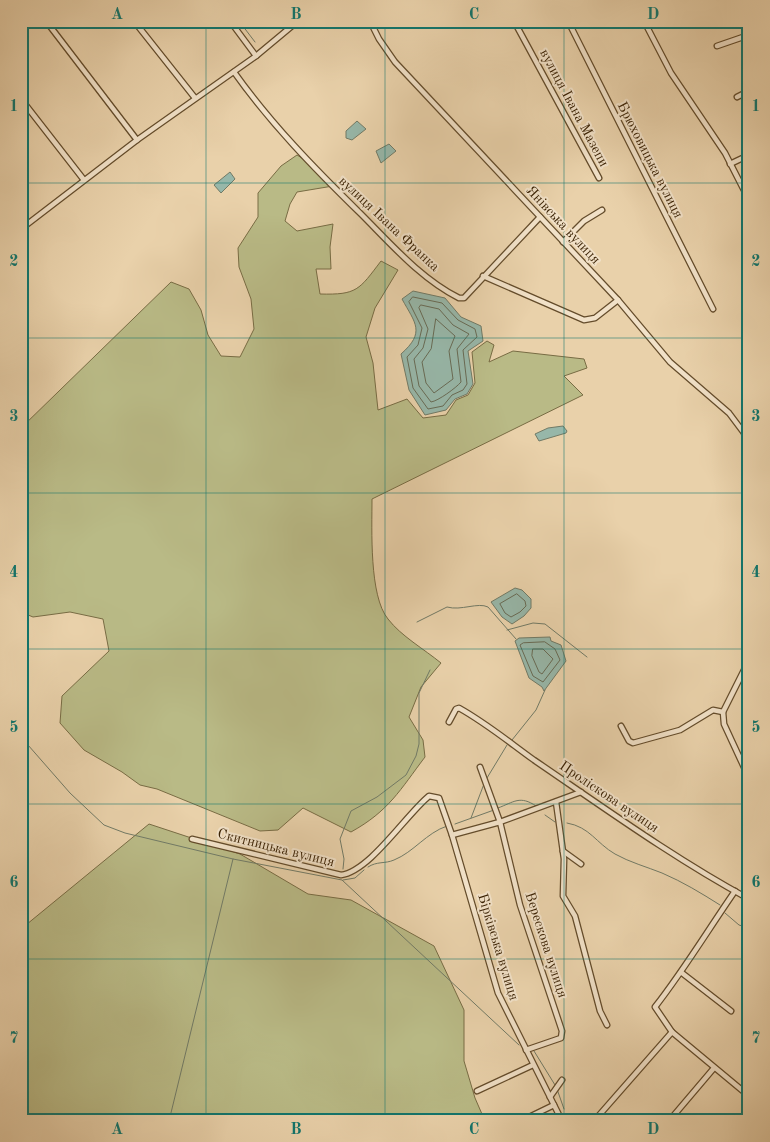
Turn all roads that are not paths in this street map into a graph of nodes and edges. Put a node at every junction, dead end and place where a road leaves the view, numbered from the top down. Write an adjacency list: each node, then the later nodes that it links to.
1 (46, 21): 19 (street)
2 (134, 21): 15 (street)
3 (230, 21): 11 (street)
4 (298, 21): 11 (street)
5 (370, 21): 26 (street, Янівська вулиця)
6 (514, 21): 22 (street, вулиця Івана Мазепи)
7 (568, 21): 31 (street, Брюховицька вулиця)
8 (644, 21): 21 (street)
9 (749, 35): 10 (street)
10 (717, 46)
11 (256, 56): 12 (street)
12 (234, 72): 15 (street); 29 (street, вулиця Івана Франка)
13 (749, 92): 14 (street)
14 (737, 96)
15 (195, 98): 19 (street)
16 (21, 99): 17 (street)
17 (28, 107): 18 (street); 23 (street)
18 (21, 108)
19 (137, 140): 23 (street)
20 (749, 155): 21 (street)
21 (730, 164): 24 (street)
22 (599, 178)
23 (84, 180): 27 (street)
24 (749, 200)
25 (602, 210): 28 (street)
26 (540, 217): 28 (street, Янівська вулиця); 29 (street, вулиця Івана Франка)
27 (21, 228)
28 (563, 242): 30 (street, Янівська вулиця)
29 (484, 276): 30 (street)
30 (618, 300): 32 (street, Янівська вулиця)
31 (713, 309)
32 (747, 436): 33 (street)
33 (749, 452)
34 (749, 660): 35 (street)
35 (723, 712): 37 (street); 39 (street)
36 (449, 722): 40 (street, Проліскова вулиця)
37 (622, 726)
38 (480, 767): 43 (street)
39 (749, 778)
40 (581, 792): 42 (street); 48 (street, Проліскова вулиця)
41 (441, 800): 44 (street, Бірківська вулиця); 45 (street, Скитницька вулиця)
42 (556, 802): 43 (street); 46 (street)
43 (500, 822): 44 (street); 54 (street, Верескова вулиця)
44 (452, 835): 54 (street, Бірківська вулиця)
45 (192, 839)
46 (562, 851): 47 (street); 52 (street)
47 (582, 864)
48 (735, 891): 49 (street, Проліскова вулиця); 50 (street)
49 (749, 898)
50 (682, 972): 51 (street); 53 (street)
51 (731, 1011)
52 (607, 1025)
53 (672, 1032): 56 (street); 64 (street)
54 (526, 1050): 55 (street, Бірківська вулиця)
55 (533, 1065): 58 (street); 60 (street, Бірківська вулиця)
56 (714, 1068): 59 (street); 65 (street)
57 (562, 1080): 60 (street)
58 (477, 1091)
59 (749, 1096)
60 (550, 1097): 61 (street, Бірківська вулиця)
61 (554, 1105): 62 (street); 63 (street, Бірківська вулиця)
62 (521, 1121)
63 (562, 1121)
64 (594, 1121)
65 (669, 1121)

